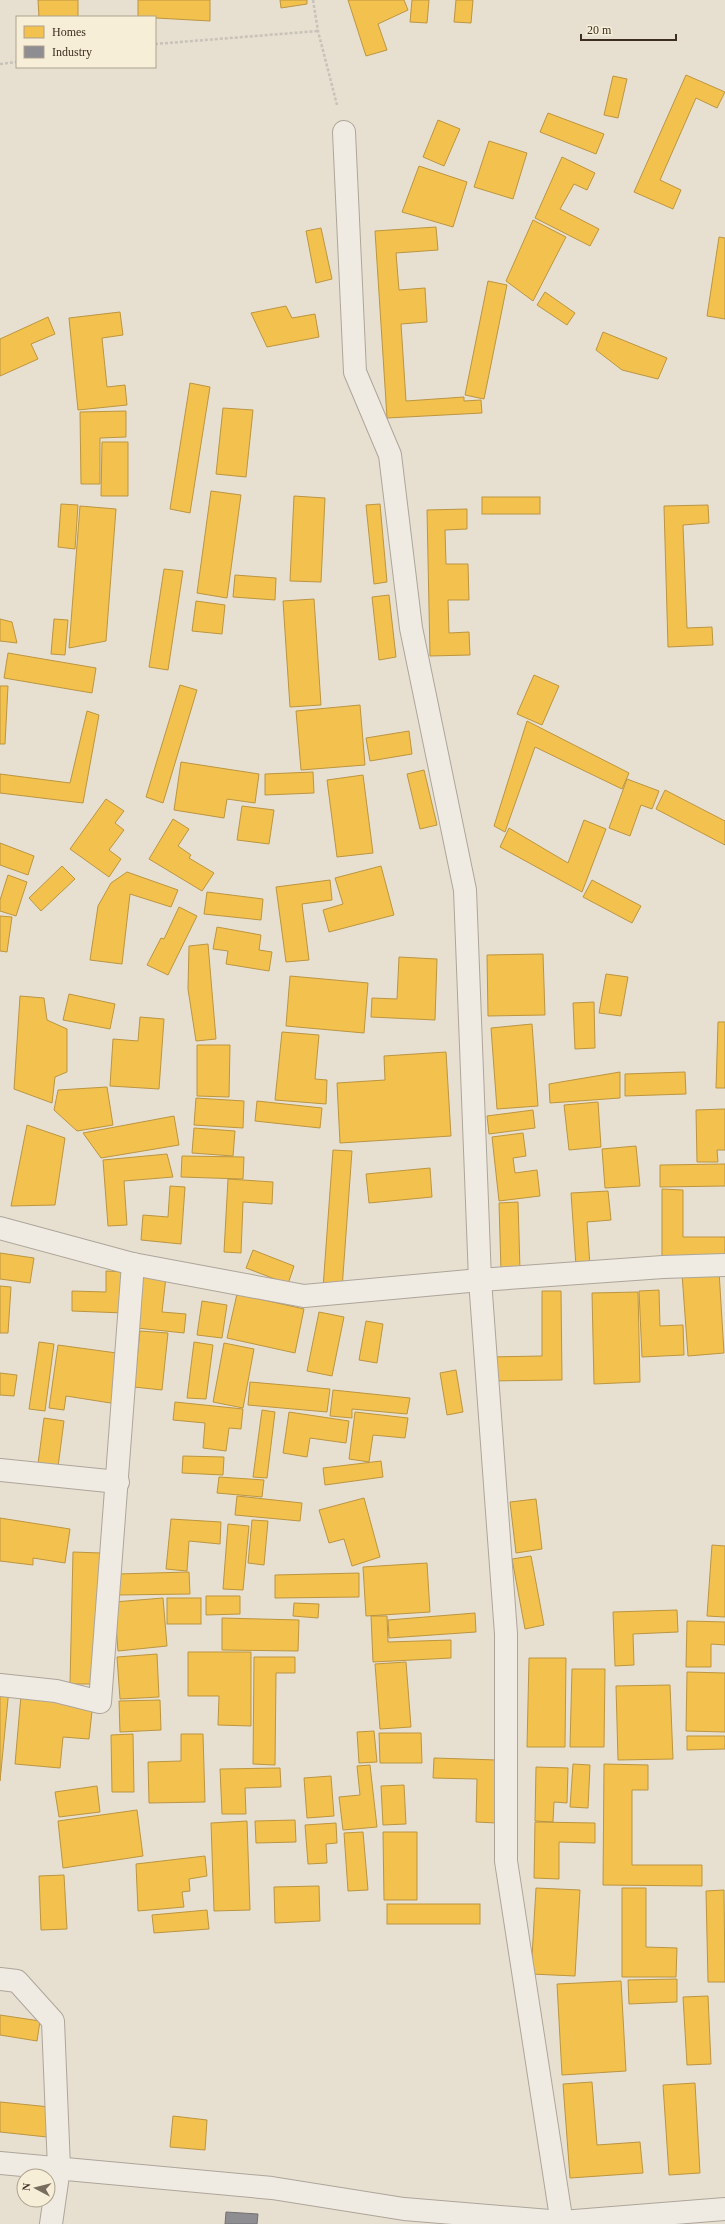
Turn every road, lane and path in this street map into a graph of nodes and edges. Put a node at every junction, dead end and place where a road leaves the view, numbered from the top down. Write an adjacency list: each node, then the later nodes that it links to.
1 (313, 0): 2 (path)
2 (318, 31): 3 (path); 6 (path)
3 (156, 44)
4 (16, 62): 5 (path)
5 (0, 64)
6 (344, 132): 10 (street)
7 (0, 1228): 8 (street)
8 (132, 1264): 10 (street); 12 (street)
9 (725, 1265): 10 (street)
10 (480, 1280): 19 (street)
11 (0, 1470): 12 (street)
12 (118, 1482): 13 (street)
13 (0, 1685)
14 (0, 1979): 16 (street)
15 (0, 2163): 16 (street)
16 (59, 2168): 18 (street); 20 (street)
17 (725, 2209): 19 (street)
18 (403, 2216): 19 (street)
19 (562, 2223)
20 (51, 2224)

